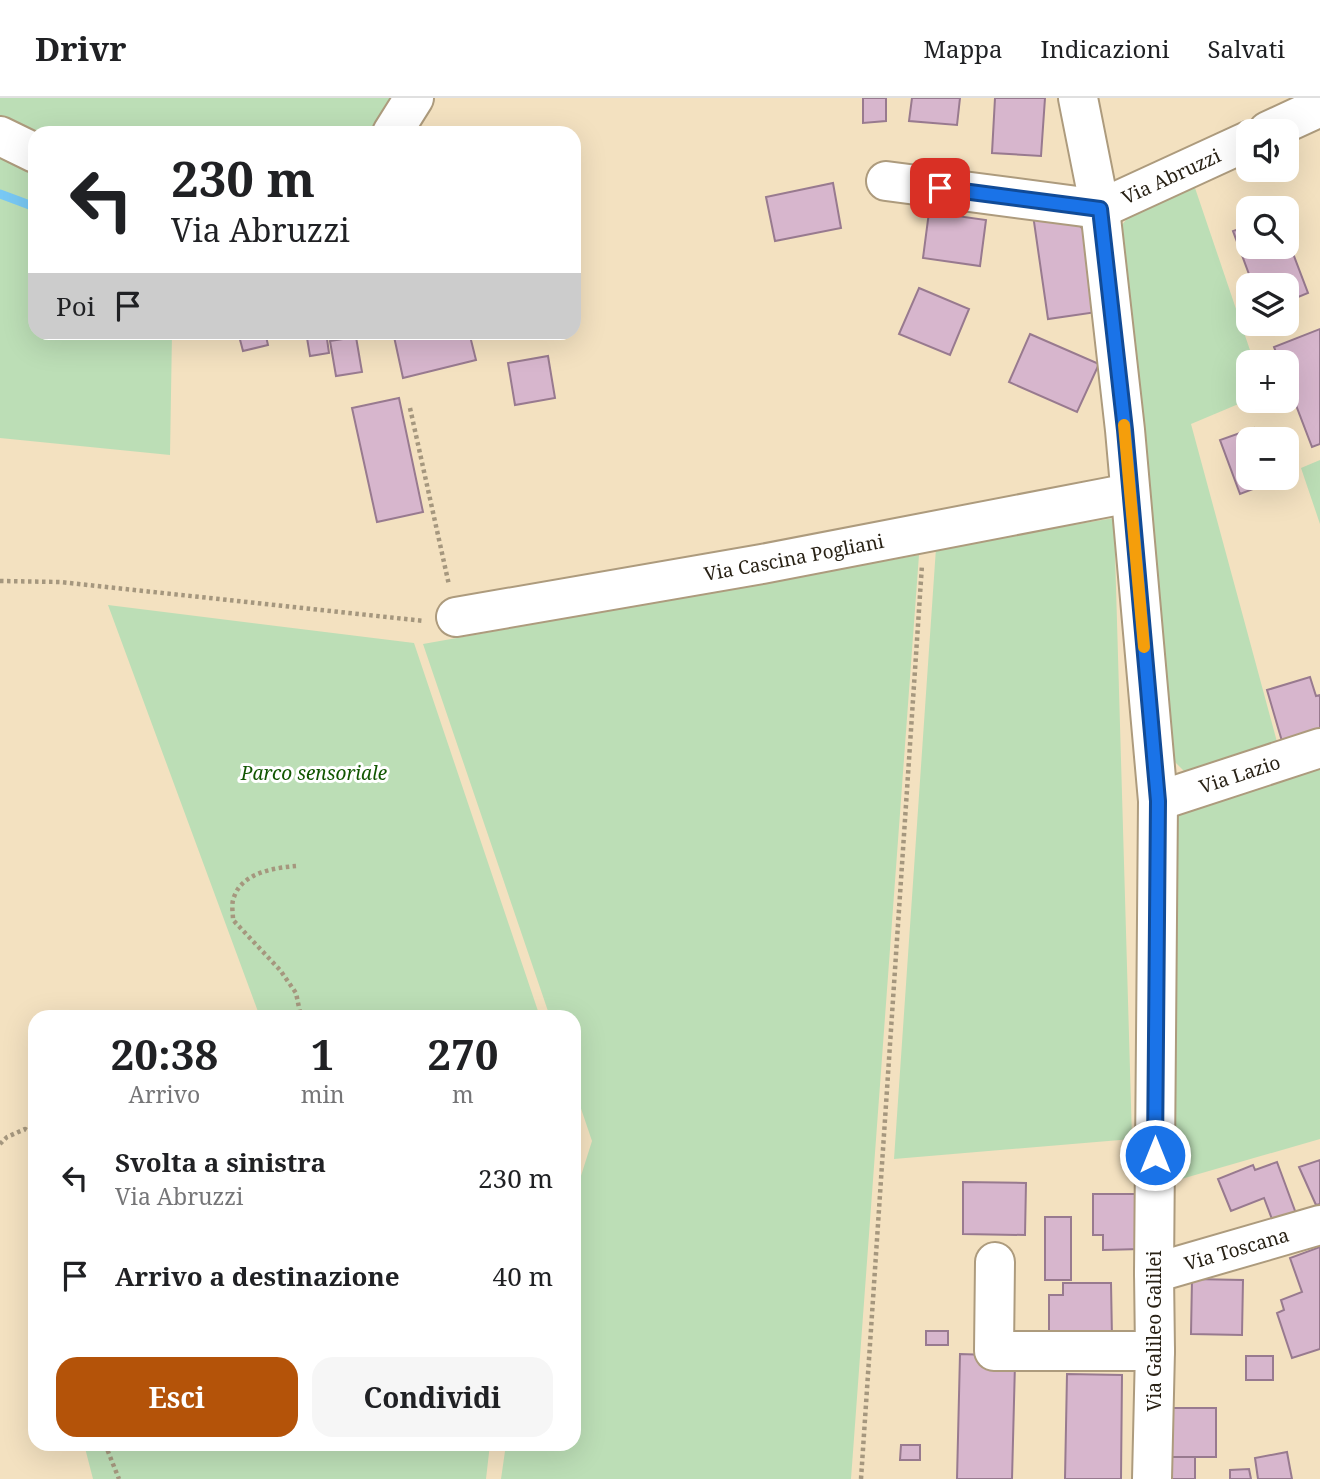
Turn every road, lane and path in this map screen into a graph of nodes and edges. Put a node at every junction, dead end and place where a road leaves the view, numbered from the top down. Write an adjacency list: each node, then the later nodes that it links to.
1 (414, 98): 5 (street)
2 (1078, 98): 10 (street)
3 (1320, 107): 4 (street)
4 (1294, 119)
5 (396, 126)
6 (0, 136): 8 (street)
7 (1236, 147): 10 (street, Via Abruzzi)
8 (28, 150)
9 (886, 181): 10 (street, Via Abruzzi)
10 (1100, 209): 12 (street)
11 (410, 408): 15 (path)
12 (1130, 493): 13 (street, Via Cascina Pogliani); 17 (street)
13 (924, 533): 15 (street, Via Cascina Pogliani); 28 (path)
14 (0, 580): 15 (path)
15 (456, 617)
16 (1320, 748): 17 (street, Via Lazio)
17 (1158, 801): 24 (street, Via Galileo Galilei)
18 (296, 866): 19 (path)
19 (300, 1010)
20 (28, 1131): 21 (path)
21 (0, 1144)
22 (1320, 1225): 24 (street, Via Toscana)
23 (995, 1262): 25 (street)
24 (1154, 1273): 25 (street, Via Galileo Galilei)
25 (1156, 1351): 29 (street, Via Galileo Galilei)
26 (108, 1451): 27 (path)
27 (119, 1479)
28 (862, 1479)
29 (1152, 1479)

